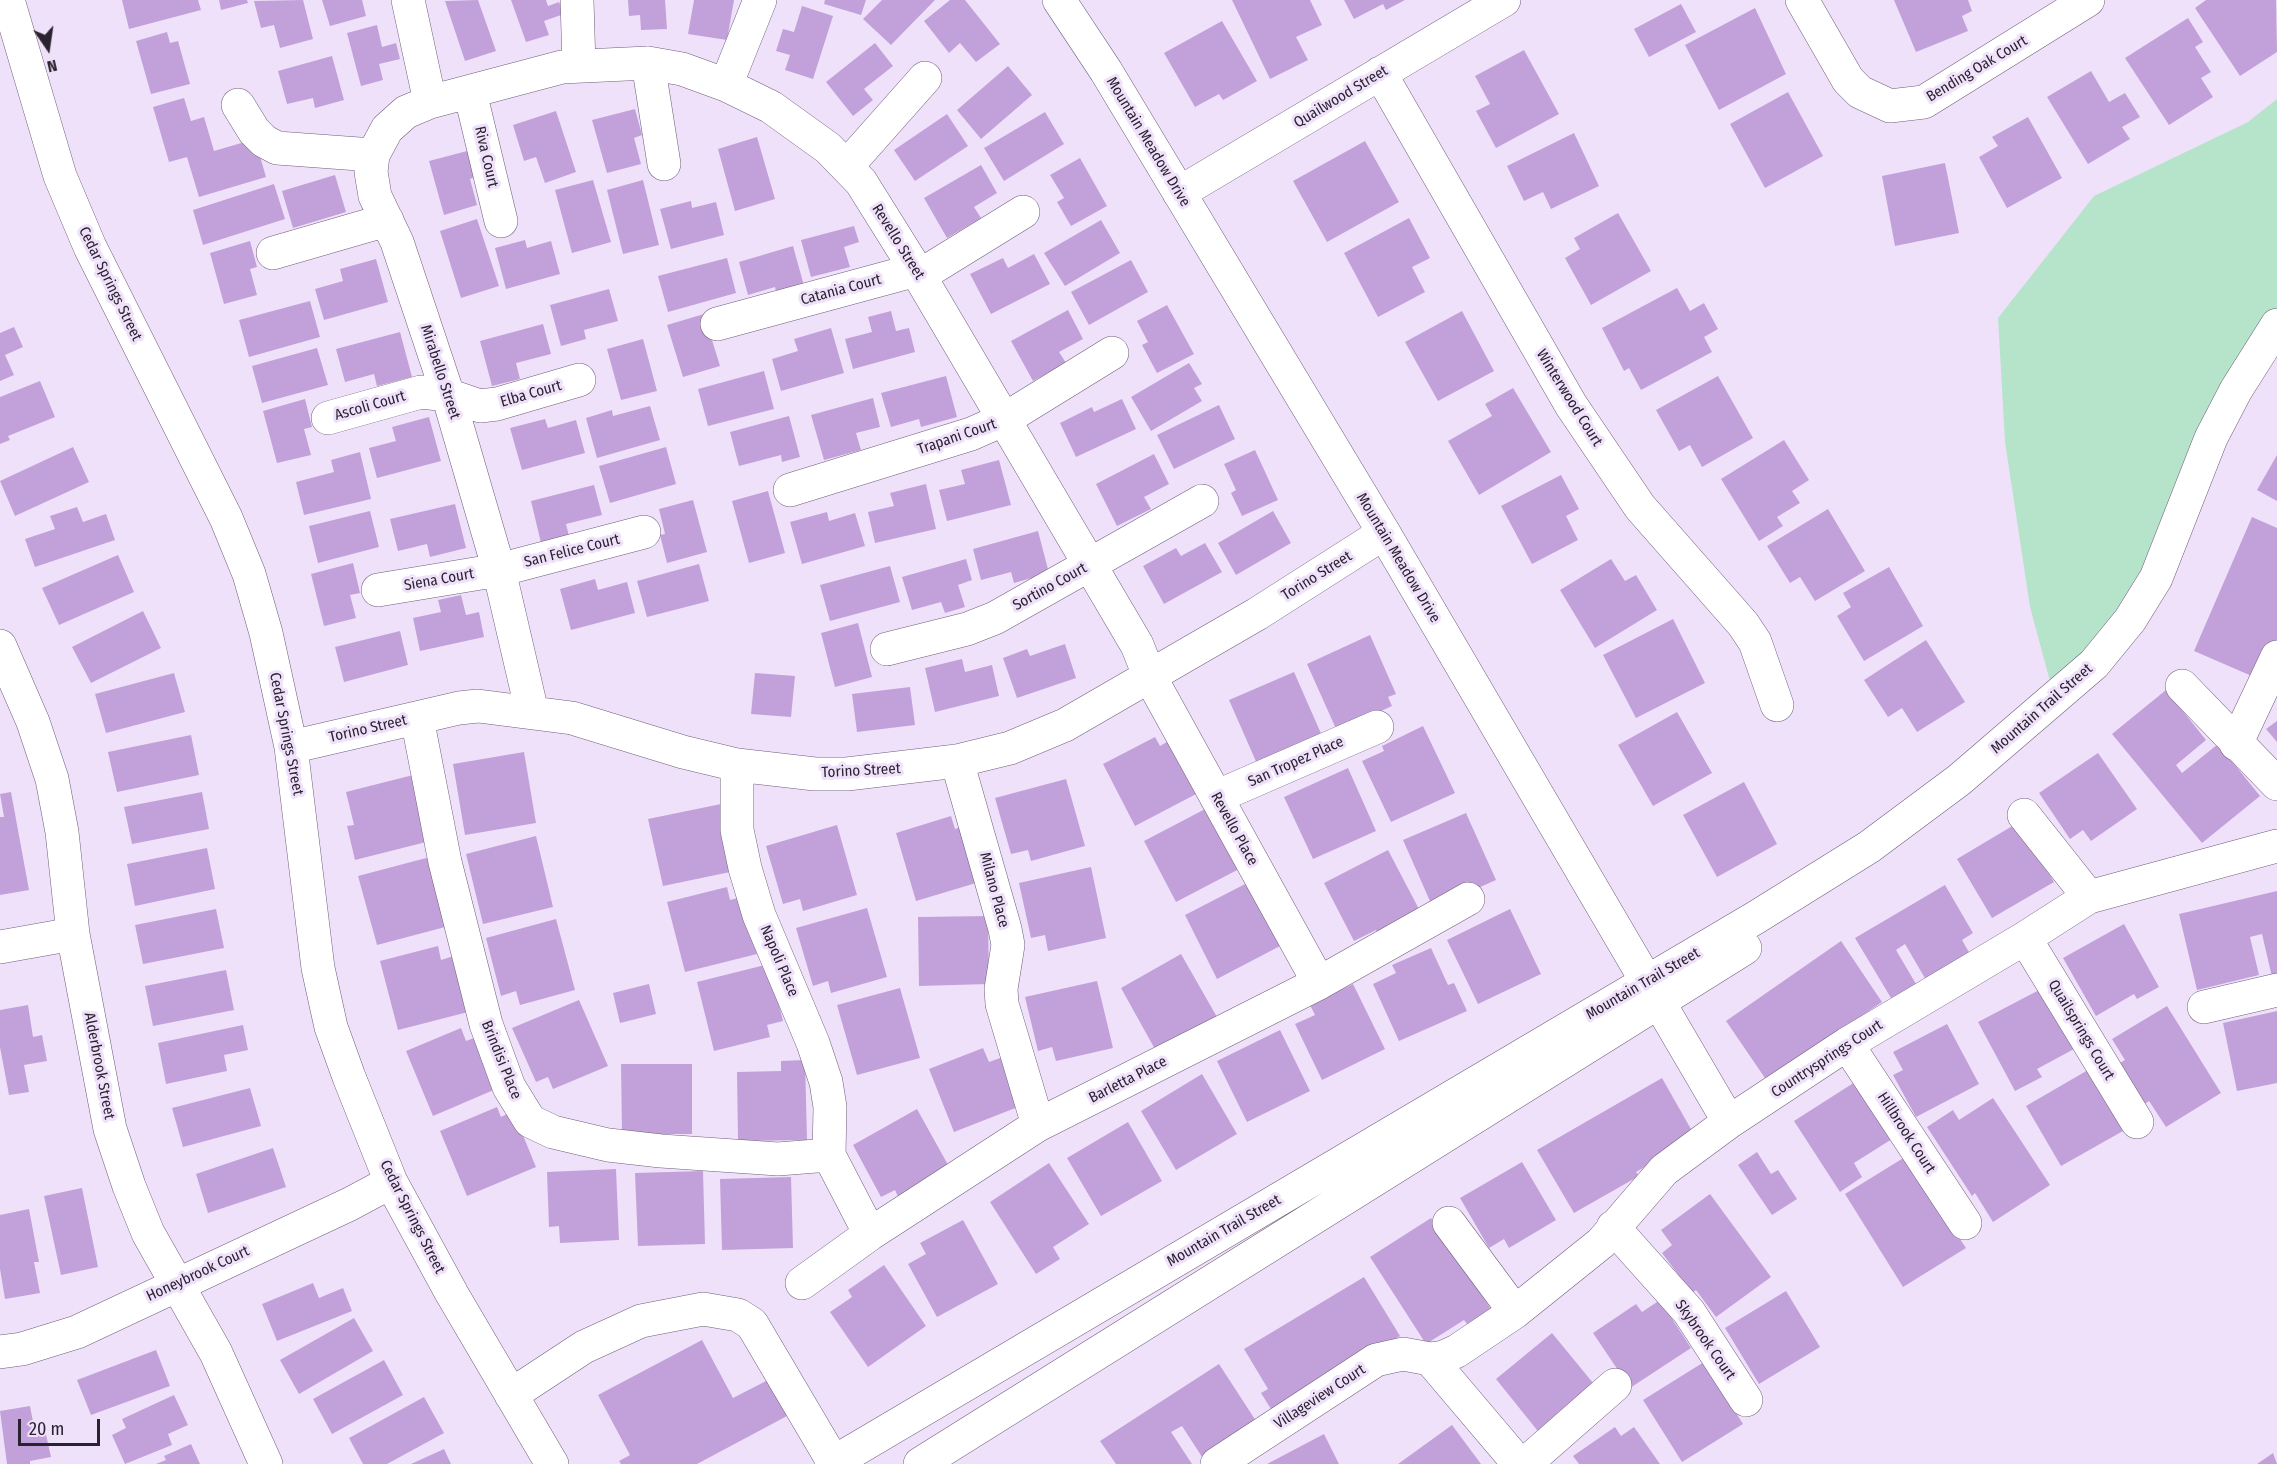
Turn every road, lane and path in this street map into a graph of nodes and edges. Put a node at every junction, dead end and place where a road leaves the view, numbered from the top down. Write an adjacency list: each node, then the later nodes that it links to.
1 (8, 0): 51 (street, Cedar Springs Street)
2 (408, 0): 15 (street)
3 (577, 0): 10 (street)
4 (760, 0): 13 (street)
5 (1059, 0): 20 (street, Mountain Meadow Drive)
6 (1503, 0): 11 (street, Quailwood Street)
7 (1802, 0): 8 (street, Bending Oak Court)
8 (2088, 0)
9 (648, 63): 10 (street, Revello Street); 13 (street, Revello Street); 18 (street)
10 (579, 66): 14 (street, Revello Street)
11 (1380, 73): 20 (street, Quailwood Street); 46 (street, Winterwood Court)
12 (925, 78): 19 (street)
13 (726, 85): 19 (street, Revello Street)
14 (470, 92): 15 (street, Mirabello Street); 23 (street, Riva Court)
15 (430, 102): 17 (street, Mirabello Street)
16 (238, 105): 17 (street)
17 (373, 155): 22 (street, Mirabello Street)
18 (664, 164)
19 (847, 166): 25 (street, Revello Street)
20 (1179, 193): 37 (street, Mountain Meadow Drive)
21 (1023, 212): 25 (street, Catania Court)
22 (387, 220): 24 (street); 31 (street, Mirabello Street)
23 (501, 221)
24 (273, 253)
25 (916, 270): 26 (street, Catania Court); 33 (street, Revello Street)
26 (717, 324)
27 (2277, 326): 65 (street, Mountain Trail Street)
28 (2277, 351): 65 (street, Mountain Trail Street)
29 (1112, 353): 33 (street, Trapani Court)
30 (579, 380): 31 (street, Elba Court)
31 (448, 395): 32 (street, Ascoli Court); 39 (street, Mirabello Street)
32 (328, 418)
33 (1005, 419): 34 (street, Trapani Court); 38 (street, Revello Street)
34 (790, 490)
35 (1202, 501): 38 (street, Sortino Court)
36 (644, 532): 39 (street, San Felice Court)
37 (1384, 533): 44 (street, Torino Street); 65 (street, Mountain Meadow Drive)
38 (1090, 565): 42 (street, Sortino Court); 44 (street, Revello Street)
39 (500, 570): 40 (street, Siena Court); 47 (street, Mirabello Street)
40 (378, 590)
41 (0, 646): 60 (street, Alderbrook Street)
42 (887, 649)
43 (2277, 657): 50 (street)
44 (1149, 675): 52 (street, Torino Street); 55 (street, Revello Place)
45 (2182, 686): 50 (street)
46 (1777, 705)
47 (532, 712): 48 (street, Torino Street); 53 (street, Torino Street)
48 (417, 718): 51 (street, Torino Street); 71 (street, Brindisi Place)
49 (1377, 727): 55 (street, San Tropez Place)
50 (2236, 744): 54 (street)
51 (291, 747): 72 (street, Cedar Springs Street)
52 (957, 761): 53 (street, Torino Street); 70 (street, Milano Place)
53 (737, 765): 71 (street, Napoli Place)
54 (2277, 784)
55 (1215, 797): 63 (street, Revello Place)
56 (2024, 814): 58 (street)
57 (2277, 846): 58 (street, Countrysprings Court)
58 (2089, 897): 61 (street, Countrysprings Court)
59 (1468, 899): 63 (street, Barletta Place)
60 (74, 934): 62 (street); 78 (street, Alderbrook Street)
61 (2025, 938): 67 (street, Countrysprings Court); 69 (street, Quailsprings Court)
62 (0, 946)
63 (1319, 983): 70 (street, Barletta Place)
64 (2277, 990): 66 (street)
65 (1653, 992): 68 (street, Mountain Meadow Drive); 85 (street, Mountain Trail Street); 88 (street, Mountain Trail Street)
66 (2204, 1007)
67 (1847, 1044): 68 (street, Countrysprings Court); 74 (street, Hillbrook Court)
68 (1729, 1122): 75 (street, Countrysprings Court)
69 (2137, 1122)
70 (1038, 1125): 76 (street, Barletta Place)
71 (829, 1155): 76 (street)
72 (391, 1182): 78 (street, Honeybrook Court); 83 (street, Cedar Springs Street)
73 (1449, 1222): 79 (street)
74 (1965, 1223)
75 (1613, 1227): 79 (street, Countrysprings Court); 84 (street, Skybrook Court)
76 (870, 1234): 77 (street, Barletta Place)
77 (802, 1283)
78 (177, 1284): 80 (street, Honeybrook Court); 86 (street, Alderbrook Street)
79 (1515, 1312): 81 (street, Countrysprings Court)
80 (0, 1352)
81 (1430, 1359): 89 (street, Villageview Court); 90 (street)
82 (1615, 1385): 91 (street)
83 (511, 1395): 85 (street); 87 (street, Cedar Springs Street)
84 (1746, 1400)
85 (833, 1463)
86 (266, 1464)
87 (552, 1464)
88 (920, 1464)
89 (1217, 1464)
90 (1519, 1464)
91 (1525, 1464)

